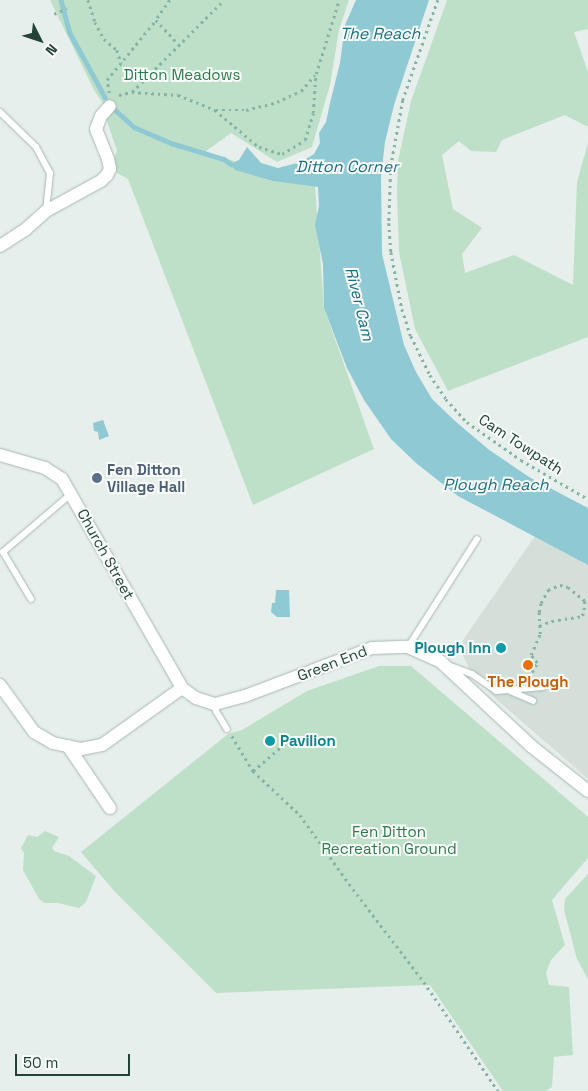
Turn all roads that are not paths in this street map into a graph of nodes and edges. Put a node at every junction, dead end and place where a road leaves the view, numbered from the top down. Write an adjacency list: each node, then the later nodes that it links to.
1 (110, 106): 3 (street)
2 (0, 112): 3 (lane)
3 (46, 211): 4 (street)
4 (0, 246)
5 (0, 455): 6 (street, Church Street)
6 (72, 493): 8 (lane); 12 (street, Church Street)
7 (477, 539): 9 (lane)
8 (31, 599)
9 (408, 647): 10 (street, Green End); 16 (street, Green End)
10 (440, 662): 13 (lane); 19 (street, Green End)
11 (544, 687): 13 (lane)
12 (182, 688): 16 (street); 18 (street)
13 (510, 691): 15 (lane)
14 (2, 692): 18 (street)
15 (533, 701)
16 (215, 704): 17 (lane)
17 (227, 729)
18 (68, 746): 20 (street)
19 (588, 791)
20 (110, 808)

